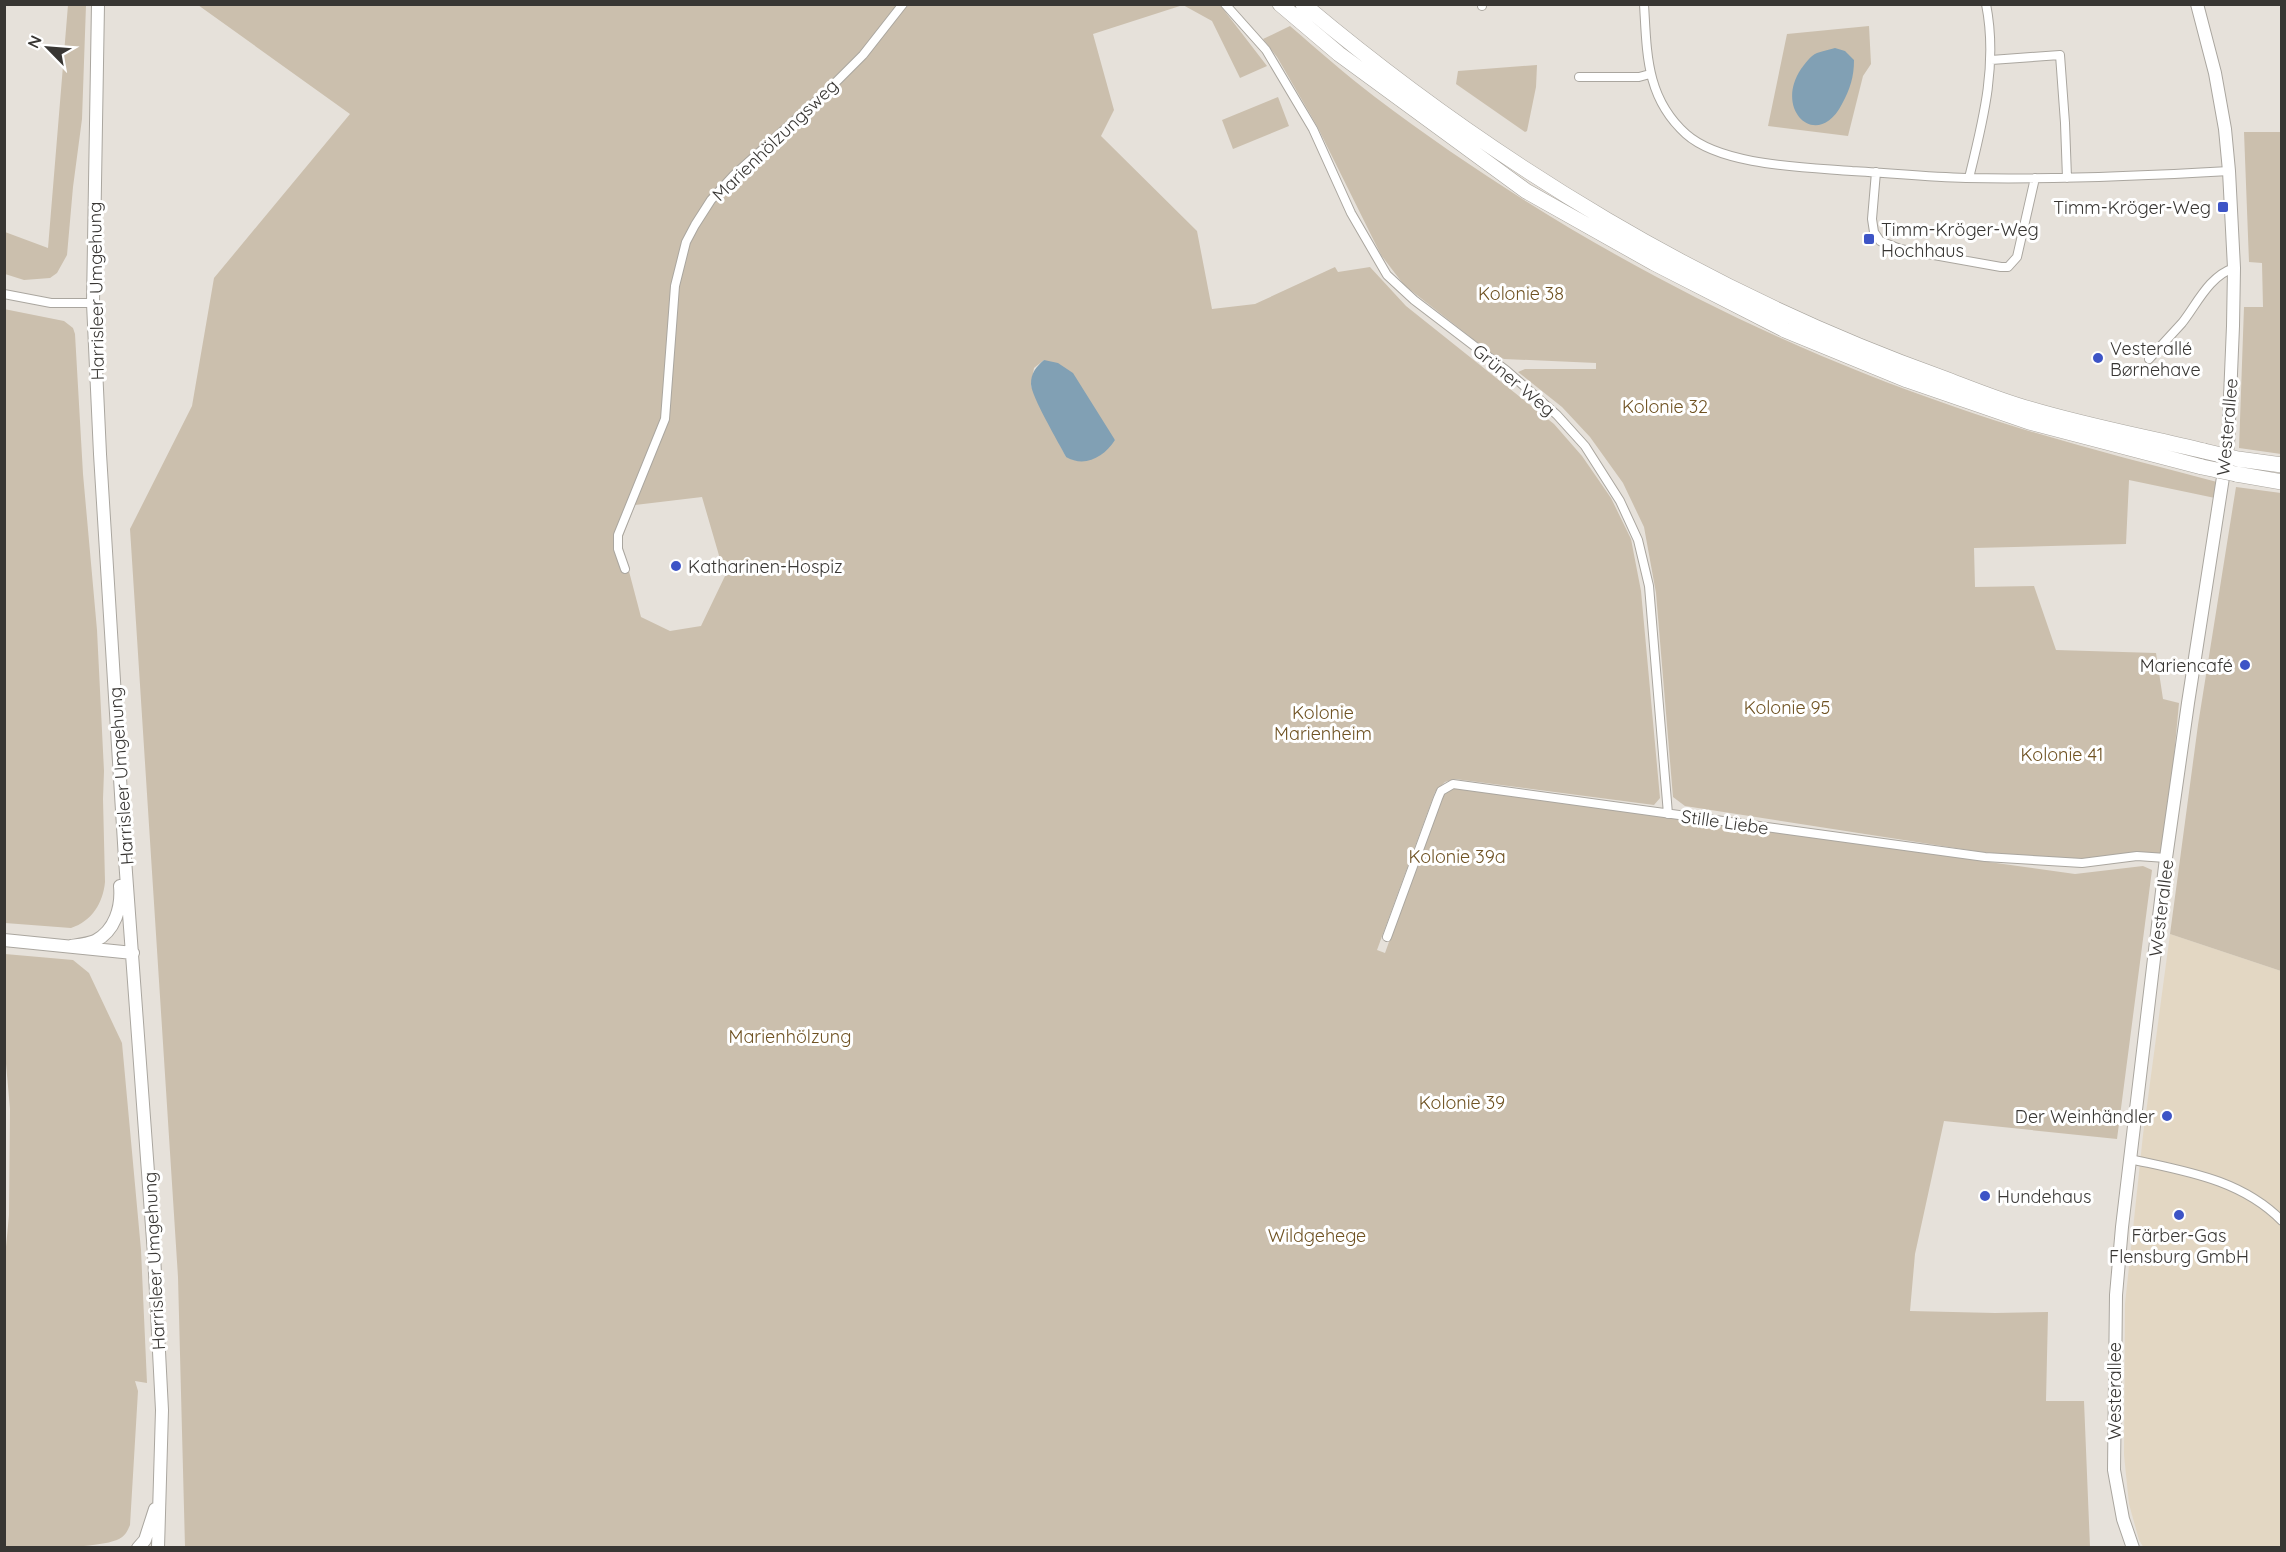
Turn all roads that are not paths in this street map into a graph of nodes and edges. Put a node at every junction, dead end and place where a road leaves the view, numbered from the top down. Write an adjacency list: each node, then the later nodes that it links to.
1 (98, 4): 19 (street, Harrisleer Umgehung)
2 (903, 4): 25 (street, Marienhölzungsweg)
3 (1225, 4): 27 (street, Grüner Weg)
4 (1280, 4): 21 (highway)
5 (1303, 4): 21 (highway)
6 (1644, 4): 10 (street)
7 (1986, 4): 9 (street)
8 (2197, 4): 12 (street, Westerallee)
9 (1991, 60): 14 (street); 16 (street)
10 (1650, 74): 11 (street); 13 (street)
11 (1579, 77)
12 (2229, 171): 16 (street); 17 (street, Westerallee)
13 (1876, 172): 14 (street); 15 (street)
14 (1969, 178): 15 (street)
15 (2035, 178): 16 (street)
16 (2067, 178)
17 (2234, 268): 20 (street); 28 (street, Westerallee)
18 (4, 294): 19 (street)
19 (93, 303): 26 (street, Harrisleer Umgehung)
20 (2149, 359)
21 (2203, 459): 23 (highway, bridge)
22 (2282, 465): 23 (highway)
23 (2237, 467): 24 (highway)
24 (2282, 482)
25 (625, 569)
26 (123, 812): 31 (street); 32 (street, Harrisleer Umgehung)
27 (1668, 814): 28 (street, Stille Liebe); 29 (street, Stille Liebe)
28 (2166, 858): 33 (street, Westerallee)
29 (1387, 937)
30 (4, 940): 31 (street)
31 (70, 946): 32 (street)
32 (133, 953): 35 (street, Harrisleer Umgehung)
33 (2130, 1159): 34 (street); 38 (street, Westerallee)
34 (2282, 1221)
35 (159, 1500): 36 (street); 37 (street, Harrisleer Umgehung)
36 (138, 1548)
37 (158, 1548)
38 (2133, 1548)

